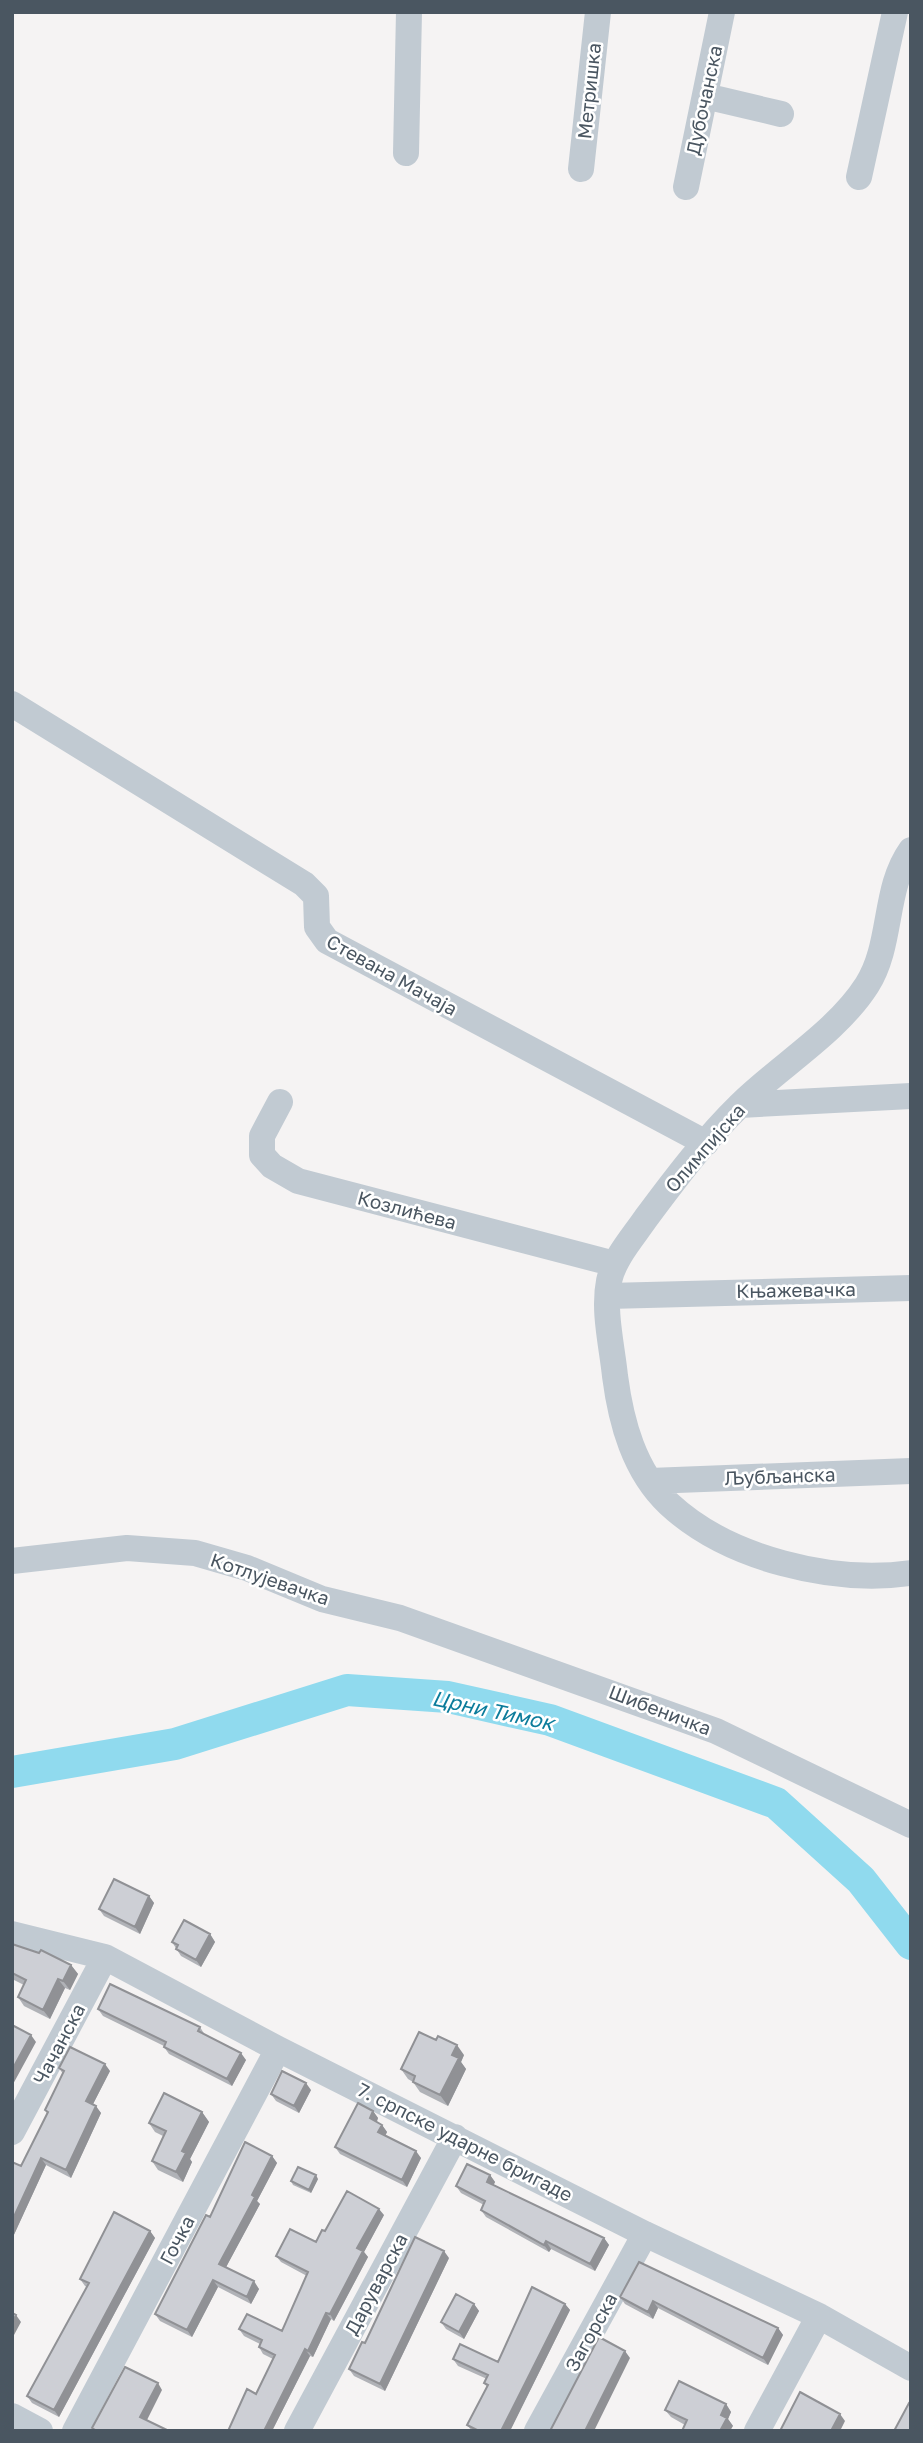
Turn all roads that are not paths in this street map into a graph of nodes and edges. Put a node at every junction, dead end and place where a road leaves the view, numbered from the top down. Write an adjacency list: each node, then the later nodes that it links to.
1 (409, 12): 7 (street)
2 (598, 12): 8 (street, Метришка)
3 (722, 12): 5 (street, Дубочанска)
4 (895, 12): 9 (street)
5 (705, 96): 6 (street); 10 (street, Дубочанска)
6 (780, 114)
7 (406, 153)
8 (581, 169)
9 (859, 177)
10 (685, 187)
11 (12, 705): 17 (street, Стевана Мачаја)
12 (911, 850): 13 (street, Олимпијска)
13 (900, 911): 16 (street, Олимпијска)
14 (911, 1096): 16 (street)
15 (279, 1102): 18 (street, Козлићева)
16 (740, 1105): 17 (street, Олимпијска)
17 (706, 1143): 18 (street, Олимпијска)
18 (615, 1264): 20 (street, Олимпијска)
19 (911, 1288): 20 (street, Књажевачка)
20 (608, 1296): 22 (street, Олимпијска)
21 (911, 1471): 22 (street, Љубљанска)
22 (650, 1482): 24 (street, Олимпијска)
23 (12, 1562): 25 (street, Котлујевачка)
24 (911, 1573)
25 (400, 1619): 26 (street, Шибеничка)
26 (911, 1825)
27 (12, 1934): 28 (street, 7. српске ударне бригаде)
28 (105, 1957): 29 (street, 7. српске ударне бригаде); 30 (street, Чачанска)
29 (278, 2049): 31 (street, 7. српске ударне бригаде); 37 (street, Гочка)
30 (12, 2132)
31 (455, 2137): 32 (street, 7. српске ударне бригаде); 38 (street, Даруварска)
32 (645, 2234): 33 (street, 7. српске ударне бригаде); 39 (street, Загорска)
33 (819, 2316): 34 (street, 7. српске ударне бригаде); 40 (street)
34 (911, 2368)
35 (12, 2416): 36 (street)
36 (40, 2431)
37 (75, 2431)
38 (297, 2431)
39 (537, 2431)
40 (757, 2431)

